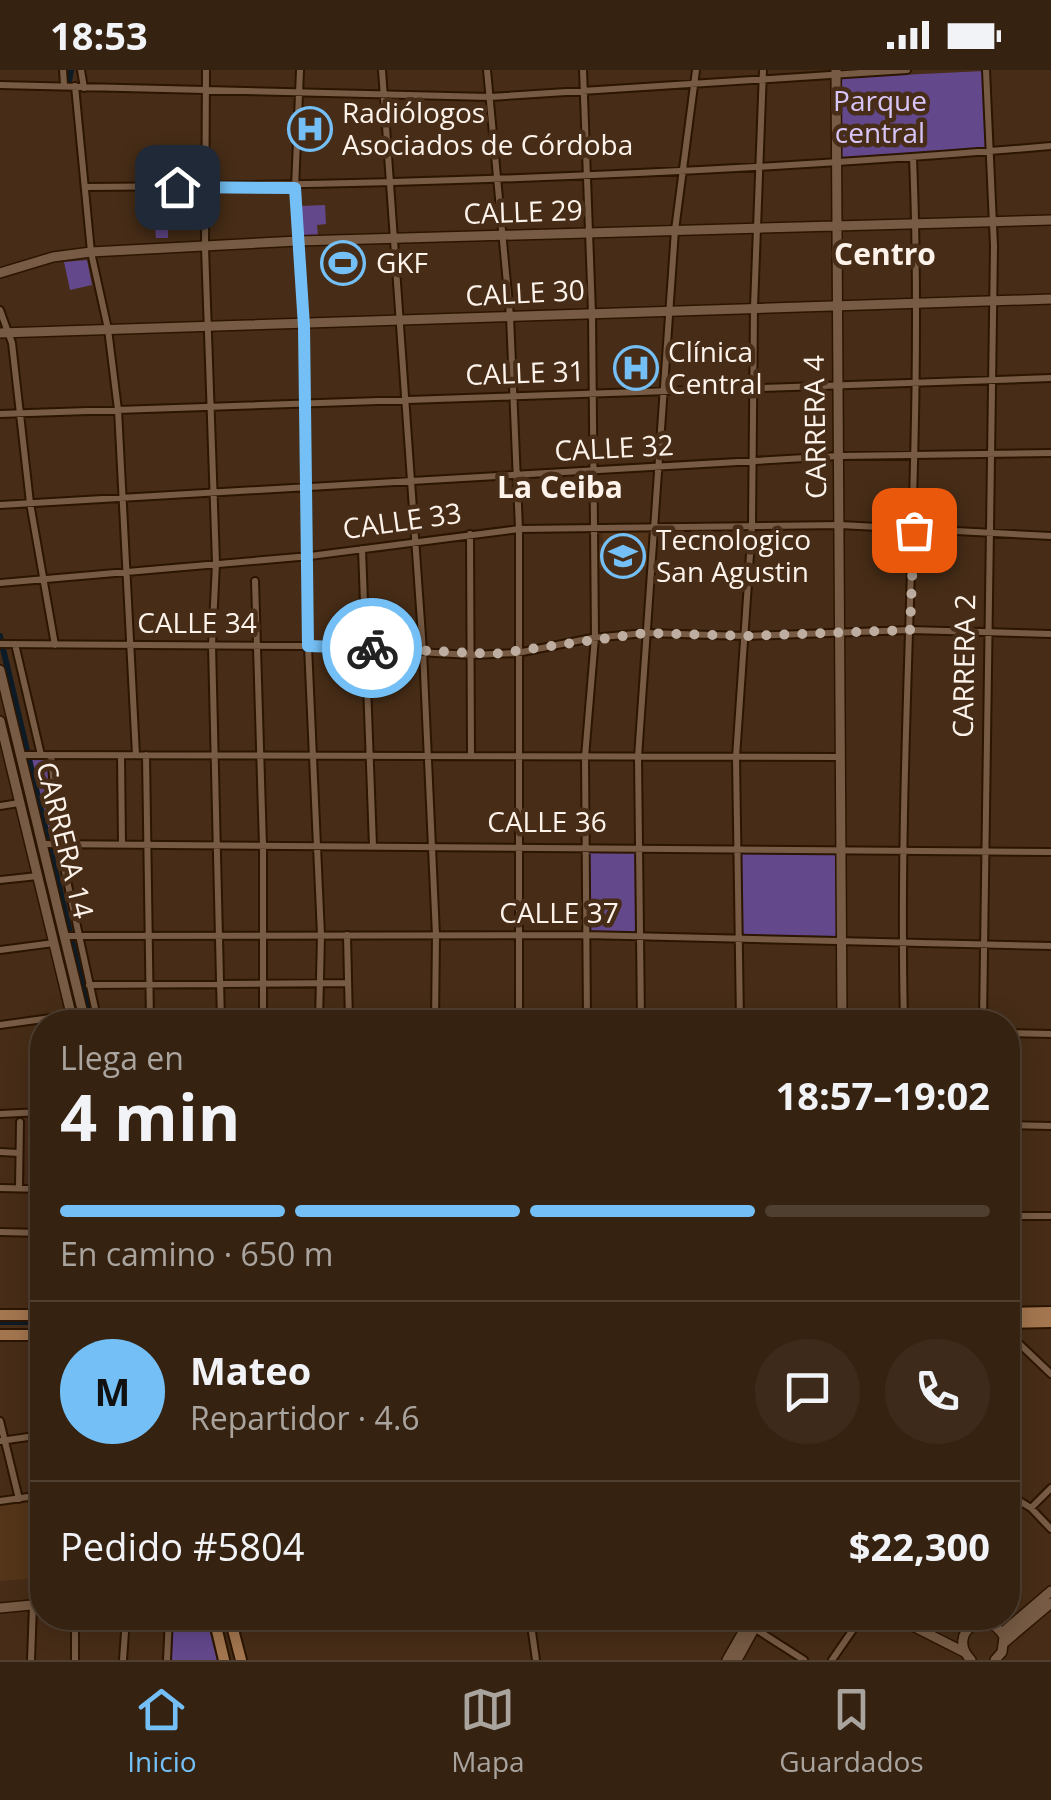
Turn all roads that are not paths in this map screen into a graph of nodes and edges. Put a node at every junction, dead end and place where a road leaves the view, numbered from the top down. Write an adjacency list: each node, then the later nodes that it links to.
1 (63, 70): 16 (street)
2 (81, 70): 16 (street)
3 (206, 70): 17 (street)
4 (300, 70): 19 (street)
5 (382, 70): 20 (street)
6 (488, 70): 21 (street)
7 (583, 70): 18 (street)
8 (696, 70): 14 (street)
9 (763, 70): 13 (street)
10 (908, 70): 12 (street)
11 (986, 70): 23 (street, CARRERA 2)
12 (836, 72): 13 (street); 25 (street, CARRERA 4)
13 (762, 80): 14 (street); 26 (street)
14 (695, 84): 18 (street); 27 (street)
15 (0, 85): 16 (street)
16 (73, 86): 17 (street); 32 (street)
17 (207, 90): 19 (street); 31 (street)
18 (584, 93): 21 (street); 28 (street)
19 (299, 95): 20 (street); 33 (street)
20 (385, 96): 21 (street); 30 (street)
21 (490, 97): 29 (street)
22 (1051, 146): 23 (street)
23 (990, 152): 24 (street); 35 (street, CARRERA 2)
24 (914, 158): 25 (street); 36 (street)
25 (836, 163): 26 (street); 37 (street, CARRERA 4)
26 (760, 167): 27 (street); 38 (street)
27 (683, 171): 28 (street); 39 (street)
28 (588, 174): 29 (street); 40 (street)
29 (496, 179): 30 (street); 41 (street)
30 (387, 183): 33 (street); 42 (street)
31 (207, 186): 32 (street); 33 (street); 44 (street)
32 (86, 188): 45 (street)
33 (295, 188): 43 (street)
34 (1051, 220): 35 (street, CALLE 29)
35 (994, 222): 36 (street, CALLE 29); 48 (street, CARRERA 2)
36 (916, 224): 37 (street, CALLE 29); 50 (street)
37 (837, 226): 38 (street, CALLE 29); 49 (street, CARRERA 4)
38 (757, 228): 39 (street, CALLE 29); 51 (street)
39 (675, 230): 40 (street, CALLE 29); 53 (street)
40 (589, 232): 41 (street, CALLE 29); 54 (street)
41 (499, 236): 42 (street, CALLE 29); 55 (street)
42 (391, 238): 43 (street, CALLE 29); 56 (street)
43 (298, 241): 44 (street, CALLE 29); 57 (street)
44 (205, 247): 45 (street, CALLE 29); 58 (street)
45 (90, 252): 46 (street, CALLE 29); 59 (street)
46 (0, 273)
47 (1051, 299): 48 (street, CALLE 30)
48 (993, 301): 50 (street, CALLE 30); 63 (street, CARRERA 2)
49 (836, 304): 50 (street, CALLE 30); 51 (street, CALLE 30); 64 (street, CARRERA 4)
50 (918, 304): 62 (street)
51 (754, 306): 53 (street, CALLE 30); 65 (street)
52 (0, 310): 60 (street)
53 (670, 310): 54 (street, CALLE 30); 66 (street)
54 (592, 313): 55 (street, CALLE 30); 67 (street)
55 (510, 316): 56 (street, CALLE 30); 68 (street)
56 (400, 322): 57 (street, CALLE 30); 69 (street)
57 (304, 326): 58 (street, CALLE 30); 70 (street)
58 (208, 327): 59 (street, CALLE 30); 71 (street)
59 (108, 329): 60 (street, CALLE 30); 72 (street)
60 (4, 334): 74 (street)
61 (1051, 378): 63 (street, CALLE 31)
62 (915, 382): 63 (street, CALLE 31); 64 (street, CALLE 31); 75 (street)
63 (990, 382): 78 (street, CARRERA 2)
64 (836, 385): 65 (street, CALLE 31); 77 (street, CARRERA 4)
65 (753, 387): 66 (street, CALLE 31); 79 (street)
66 (666, 390): 67 (street, CALLE 31); 80 (street)
67 (593, 392): 68 (street, CALLE 31); 81 (street)
68 (513, 396): 69 (street, CALLE 31); 82 (street)
69 (405, 400): 70 (street, CALLE 31); 83 (street)
70 (304, 403): 71 (street, CALLE 31); 84 (street)
71 (210, 407): 72 (street, CALLE 31); 85 (street)
72 (118, 410): 74 (street, CALLE 31); 86 (street)
73 (0, 414): 74 (street, CALLE 31)
74 (19, 414): 87 (street)
75 (916, 453): 77 (street, CALLE 32); 78 (street, CALLE 32); 94 (street)
76 (1051, 453): 78 (street, CALLE 32)
77 (839, 456): 79 (street, CALLE 32); 90 (street, CARRERA 4)
78 (990, 456): 95 (street, CARRERA 2)
79 (752, 464): 80 (street, CALLE 32); 89 (street)
80 (657, 468): 81 (street, CALLE 32); 92 (street)
81 (593, 472): 82 (street, CALLE 32); 91 (street)
82 (513, 475): 83 (street, CALLE 32); 93 (street)
83 (410, 482): 84 (street, CALLE 32); 98 (street)
84 (307, 488): 85 (street, CALLE 32); 100 (street)
85 (213, 493): 86 (street, CALLE 32); 101 (street)
86 (122, 499): 87 (street, CALLE 32); 102 (street)
87 (30, 503): 88 (street, CALLE 32); 103 (street)
88 (0, 505)
89 (752, 525): 90 (street, CALLE 33); 92 (street, CALLE 33); 111 (street)
90 (840, 526): 94 (street, CALLE 33); 108 (street, CARRERA 4)
91 (592, 528): 92 (street, CALLE 33); 93 (street, CALLE 33); 112 (street)
92 (654, 528): 107 (street)
93 (519, 529): 96 (street, CALLE 33); 122 (street)
94 (914, 530): 95 (street, CALLE 33); 106 (street)
95 (990, 533): 97 (street, CALLE 33); 109 (street, CARRERA 2)
96 (470, 534): 98 (street, CALLE 33); 123 (street)
97 (1051, 536)
98 (416, 543): 99 (street, CALLE 33); 121 (street)
99 (362, 550): 100 (street, CALLE 33); 120 (street)
100 (310, 556): 101 (street, CALLE 33); 119 (street)
101 (216, 563): 102 (street, CALLE 33); 117 (street)
102 (128, 572): 103 (street, CALLE 33); 116 (street)
103 (44, 579): 105 (street, CALLE 33); 115 (street)
104 (255, 581): 118 (street)
105 (1, 583)
106 (910, 630): 108 (street, CALLE 34); 109 (street, CALLE 34); 157 (street)
107 (645, 633): 111 (street, CALLE 34); 112 (street, CALLE 34); 139 (street)
108 (840, 633): 111 (street, CALLE 34); 141 (street, CARRERA 4)
109 (990, 633): 110 (street, CALLE 34); 158 (street, CARRERA 2)
110 (1051, 634)
111 (746, 636): 140 (street)
112 (595, 637): 122 (street, CALLE 34); 138 (street)
113 (0, 644): 114 (street, CALLE 34)
114 (12, 644): 115 (street, CALLE 34); 126 (street)
115 (55, 645): 116 (street, CALLE 34)
116 (132, 645): 117 (street, CALLE 34); 128 (street)
117 (212, 645): 118 (street, CALLE 34); 131 (street)
118 (258, 646): 119 (street, CALLE 34); 132 (street)
119 (308, 646): 120 (street, CALLE 34); 133 (street)
120 (364, 648): 121 (street, CALLE 34); 134 (street)
121 (423, 651): 123 (street, CALLE 34); 135 (street)
122 (517, 653): 123 (street, CALLE 34); 137 (street)
123 (472, 655): 136 (street)
124 (0, 670): 126 (street, CARRERA 14)
125 (0, 721): 142 (street, CARRERA 14)
126 (31, 755): 127 (street); 144 (street, CARRERA 14)
127 (51, 755): 129 (street); 144 (street)
128 (136, 755): 129 (street); 130 (street)
129 (121, 756): 145 (street)
130 (146, 756): 131 (street); 146 (street)
131 (214, 756): 132 (street); 150 (street)
132 (262, 756): 133 (street); 151 (street)
133 (313, 756): 134 (street); 152 (street)
134 (369, 756): 135 (street); 153 (street)
135 (428, 756): 136 (street); 148 (street)
136 (471, 756): 137 (street)
137 (518, 756): 138 (street); 147 (street)
138 (585, 756): 139 (street); 154 (street)
139 (638, 757): 140 (street); 149 (street)
140 (736, 757): 141 (street); 155 (street)
141 (839, 757): 156 (street, CARRERA 4)
142 (21, 803): 143 (street); 160 (street, CARRERA 14)
143 (0, 806)
144 (52, 844): 145 (street, CALLE 36); 167 (street, CARRERA 14); 167 (street)
145 (122, 844): 146 (street, CALLE 36)
146 (148, 844): 150 (street, CALLE 36); 168 (street)
147 (518, 844): 148 (street, CALLE 36); 154 (street, CALLE 36); 162 (street)
148 (432, 845): 153 (street, CALLE 36); 165 (street)
149 (637, 845): 154 (street, CALLE 36); 155 (street, CALLE 36); 171 (street)
150 (218, 846): 151 (street, CALLE 36); 169 (street)
151 (263, 846): 152 (street, CALLE 36); 170 (street)
152 (317, 846): 153 (street, CALLE 36); 163 (street)
153 (374, 846)
154 (585, 846): 166 (street)
155 (735, 846): 156 (street, CALLE 36); 172 (street)
156 (840, 849): 157 (street, CALLE 36); 173 (street, CARRERA 4)
157 (902, 850): 158 (street, CALLE 36); 174 (street)
158 (984, 852): 159 (street, CALLE 36); 176 (street, CARRERA 2)
159 (1051, 852)
160 (40, 876): 161 (street); 175 (street, CARRERA 14)
161 (0, 880)
162 (518, 934): 165 (street, CALLE 37); 166 (street, CALLE 37); 194 (street)
163 (321, 935): 164 (street, CALLE 37); 170 (street, CALLE 37); 183 (street)
164 (347, 935): 165 (street, CALLE 37); 181 (street)
165 (436, 935): 193 (street)
166 (585, 935): 171 (street, CALLE 37); 195 (street)
167 (74, 936): 168 (street, CALLE 37); 184 (street); 186 (street, CARRERA 14)
168 (150, 936): 169 (street, CALLE 37); 179 (street)
169 (218, 936): 170 (street, CALLE 37); 180 (street)
170 (263, 936): 182 (street)
171 (638, 936): 172 (street, CALLE 37); 196 (street)
172 (736, 938): 173 (street, CALLE 37); 197 (street)
173 (840, 939): 174 (street, CALLE 37); 198 (street, CARRERA 4)
174 (902, 940): 176 (street, CALLE 37); 199 (street)
175 (56, 942): 178 (street); 185 (street, CARRERA 14)
176 (986, 943): 177 (street, CALLE 37); 200 (street, CARRERA 2)
177 (1051, 946)
178 (0, 950)
179 (150, 982): 180 (street); 184 (street); 188 (street)
180 (217, 983): 182 (street); 189 (street)
181 (347, 983): 183 (street); 192 (street)
182 (260, 984): 183 (street); 190 (street)
183 (322, 984): 191 (street)
184 (89, 985): 187 (street)
185 (75, 1010)
186 (77, 1010)
187 (95, 1010)
188 (150, 1010)
189 (220, 1010)
190 (261, 1010)
191 (320, 1010)
192 (348, 1010)
193 (435, 1010)
194 (519, 1010)
195 (587, 1010)
196 (641, 1010)
197 (739, 1010)
198 (842, 1010)
199 (904, 1010)
200 (983, 1010)
201 (30, 1024): 202 (street)
202 (0, 1025)
203 (1020, 1034): 204 (street)
204 (1051, 1034)
205 (30, 1113): 206 (street)
206 (0, 1114)
207 (20, 1122): 211 (street)
208 (1020, 1125): 209 (street)
209 (1051, 1126)
210 (0, 1152): 211 (street)
211 (19, 1153): 212 (street)
212 (19, 1188): 213 (street); 214 (street)
213 (30, 1188)
214 (0, 1189)
215 (1020, 1216): 216 (street)
216 (1051, 1216)
217 (0, 1232): 218 (street)
218 (30, 1233)
219 (1051, 1312): 220 (main road)
220 (1020, 1313)
221 (0, 1315): 222 (main road)
222 (30, 1316)
223 (1051, 1322): 224 (main road)
224 (1020, 1323)
225 (0, 1334): 226 (main road)
226 (30, 1335)
227 (1020, 1344): 228 (street)
228 (1051, 1374)
229 (0, 1421): 231 (street)
230 (30, 1436): 231 (street)
231 (2, 1441): 234 (street)
232 (1051, 1488): 237 (street)
233 (30, 1497): 234 (street)
234 (18, 1499): 235 (street)
235 (0, 1501)
236 (1020, 1502): 237 (street)
237 (1030, 1508): 238 (street)
238 (1051, 1530)
239 (1051, 1592): 243 (street)
240 (1051, 1603): 244 (street)
241 (30, 1605): 242 (street)
242 (0, 1608)
243 (1020, 1621)
244 (1020, 1625)
245 (35, 1630): 264 (street)
246 (75, 1630): 265 (street)
247 (125, 1630): 266 (street)
248 (169, 1630): 267 (street)
249 (217, 1630): 268 (main road)
250 (233, 1630): 269 (main road)
251 (532, 1630): 270 (street)
252 (746, 1630): 271 (street)
253 (748, 1630): 272 (street)
254 (761, 1630): 273 (street)
255 (853, 1630): 274 (street)
256 (920, 1630): 262 (street)
257 (966, 1630): 262 (street)
258 (1000, 1630): 261 (street)
259 (1010, 1630): 261 (street)
260 (1013, 1630): 261 (street)
261 (1003, 1637): 263 (street)
262 (968, 1657)
263 (1000, 1659)
264 (31, 1660)
265 (75, 1660)
266 (124, 1660)
267 (168, 1660)
268 (224, 1660)
269 (240, 1660)
270 (536, 1660)
271 (727, 1660)
272 (737, 1660)
273 (804, 1660)
274 (832, 1660)

